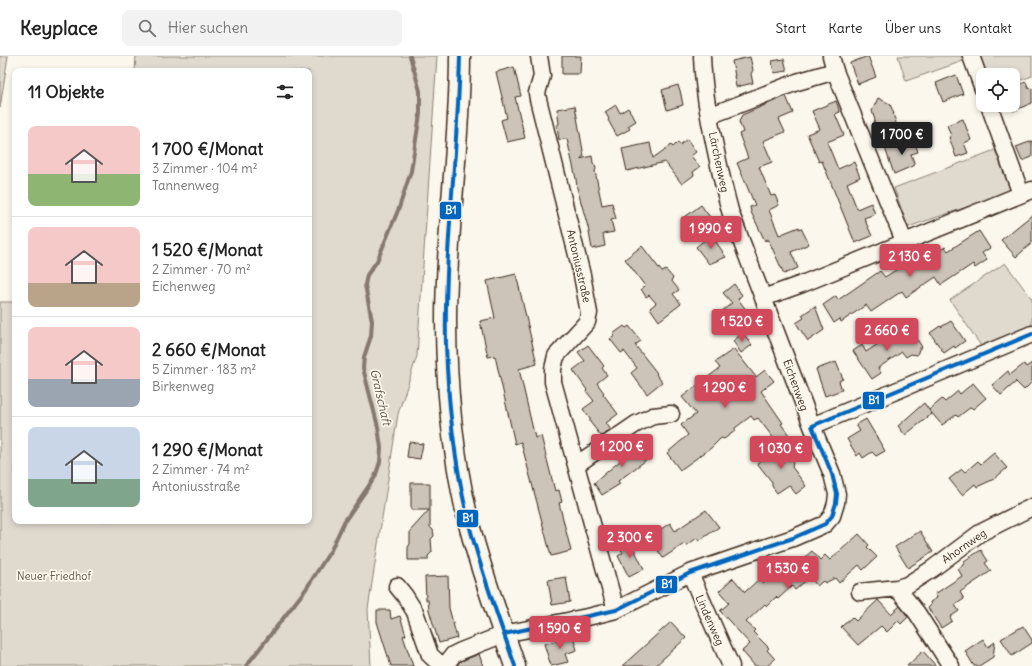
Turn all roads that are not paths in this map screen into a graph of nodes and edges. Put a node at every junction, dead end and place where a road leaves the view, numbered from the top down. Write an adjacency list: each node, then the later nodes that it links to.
1 (460, 56): 22 (street)
2 (539, 56): 15 (street, Antoniusstraße)
3 (702, 56): 8 (street, Lärchenweg)
4 (971, 56): 6 (street)
5 (833, 63): 8 (street, Lärchenweg); 10 (street)
6 (976, 70)
7 (992, 112): 9 (street)
8 (709, 116): 11 (street, Lärchenweg)
9 (1027, 192): 10 (street)
10 (904, 241): 11 (street)
11 (764, 298): 14 (street, Eichenweg)
12 (1032, 334): 14 (street)
13 (671, 414): 15 (street)
14 (812, 426): 17 (street, Eichenweg)
15 (576, 465): 21 (street, Antoniusstraße)
16 (1032, 507): 19 (street, Ahornweg)
17 (690, 573): 21 (street, Eichenweg); 25 (street, Lindenweg)
18 (397, 586): 23 (street)
19 (897, 588): 20 (street, Ahornweg); 26 (street)
20 (860, 592)
21 (616, 610): 22 (street, Eichenweg)
22 (504, 634): 23 (street, Eichenweg); 24 (street)
23 (443, 666)
24 (515, 666)
25 (731, 666)
26 (951, 666)

